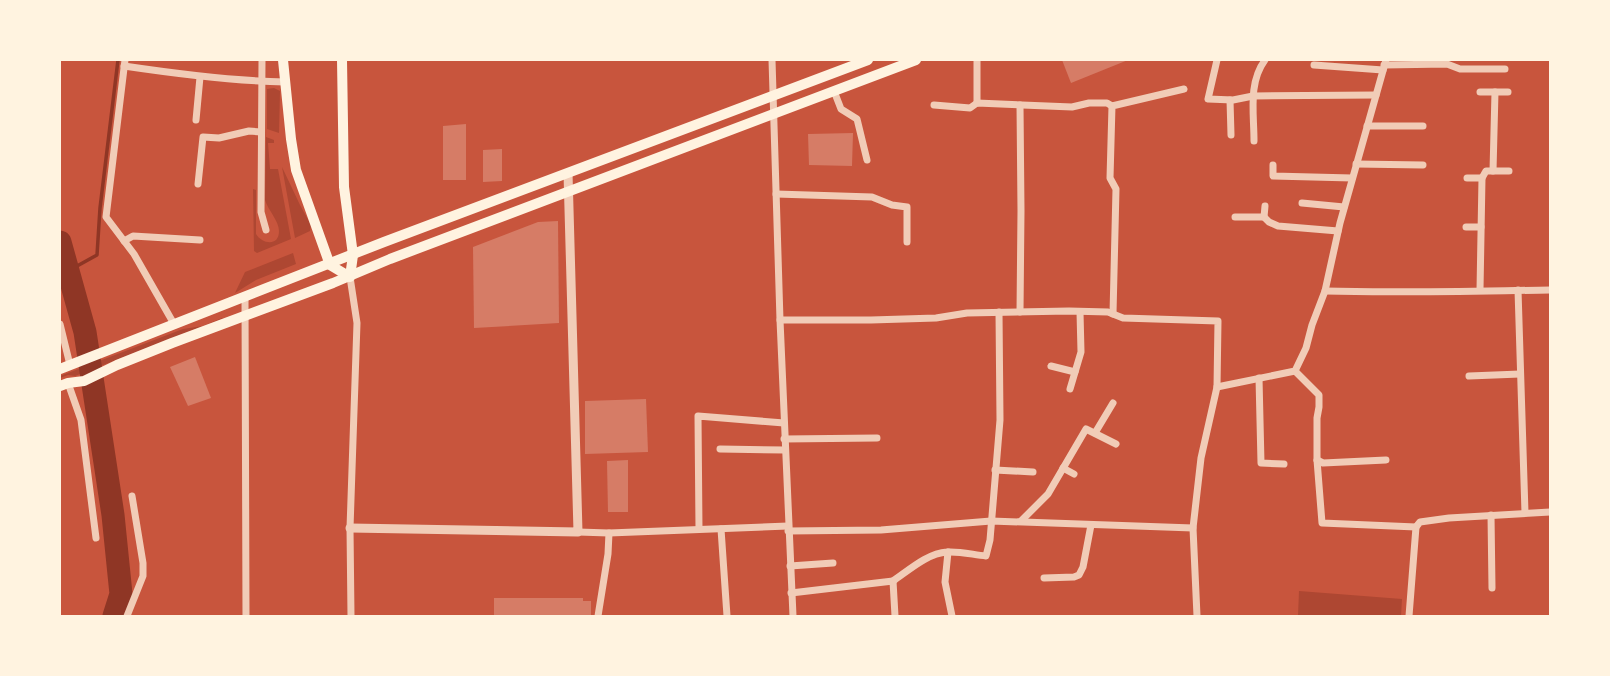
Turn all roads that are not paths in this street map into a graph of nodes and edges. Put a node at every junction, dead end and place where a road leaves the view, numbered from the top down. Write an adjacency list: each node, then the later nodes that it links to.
1 (262, 60): 15 (street)
2 (283, 60): 16 (highway)
3 (342, 60): 62 (highway)
4 (772, 60): 22 (street)
5 (869, 60): 22 (highway)
6 (916, 60): 18 (highway)
7 (978, 60): 26 (street)
8 (1217, 60): 25 (street)
9 (1265, 60): 24 (street)
10 (124, 63): 14 (street); 60 (street)
11 (1314, 65): 12 (street)
12 (1384, 65): 13 (street); 23 (street)
13 (1504, 69)
14 (200, 77): 15 (street); 31 (street)
15 (262, 82): 16 (street); 34 (street)
16 (285, 82): 63 (highway)
17 (1184, 89): 29 (street)
18 (834, 91): 30 (highway); 37 (street)
19 (1480, 92): 20 (street)
20 (1495, 92): 21 (street); 41 (street)
21 (1508, 92)
22 (772, 95): 30 (street); 43 (highway)
23 (1376, 95): 24 (street); 32 (street)
24 (1254, 96): 25 (street); 36 (street)
25 (1230, 100): 35 (street)
26 (978, 103): 27 (street); 28 (street)
27 (934, 105)
28 (1020, 105): 29 (street); 71 (street)
29 (1112, 106): 73 (street)
30 (773, 114): 48 (highway); 49 (street)
31 (196, 120)
32 (1367, 126): 33 (street); 38 (street)
33 (1423, 126)
34 (261, 132): 47 (street); 57 (street)
35 (1231, 135)
36 (1254, 141)
37 (867, 160)
38 (1356, 164): 40 (street); 44 (street)
39 (1273, 165): 44 (street)
40 (1423, 165)
41 (1493, 171): 42 (street); 46 (street)
42 (1508, 171)
43 (568, 173): 48 (street); 62 (highway)
44 (1352, 178): 52 (street)
45 (1467, 178): 46 (street)
46 (1482, 178): 56 (street)
47 (198, 184)
48 (568, 191): 64 (highway); 116 (street)
49 (776, 194): 61 (street); 75 (street)
50 (1302, 203): 52 (street)
51 (1265, 206): 54 (street)
52 (1344, 207): 58 (street)
53 (1235, 217): 54 (street)
54 (1264, 217): 58 (street)
55 (1466, 227): 56 (street)
56 (1481, 227): 65 (street)
57 (266, 230)
58 (1338, 231): 68 (street)
59 (200, 240): 60 (street)
60 (124, 241): 77 (street)
61 (906, 242)
62 (353, 255): 63 (highway); 64 (highway)
63 (330, 265): 64 (highway); 69 (highway)
64 (350, 277): 74 (highway); 111 (street)
65 (1480, 290): 66 (street); 68 (street)
66 (1518, 290): 67 (street); 82 (street)
67 (1550, 290)
68 (1325, 291): 80 (street)
69 (245, 298): 74 (street); 77 (highway)
70 (999, 312): 71 (street); 75 (street); 100 (street)
71 (1020, 312): 72 (street)
72 (1080, 312): 73 (street); 81 (street)
73 (1113, 314): 86 (street)
74 (244, 316): 85 (highway); 128 (street)
75 (780, 320): 89 (street)
76 (60, 324): 78 (street)
77 (174, 324): 78 (highway)
78 (70, 365)
79 (1051, 366): 81 (street)
80 (1295, 371): 84 (street); 96 (street)
81 (1075, 372): 87 (street)
82 (1520, 374): 83 (street); 105 (street)
83 (1469, 376)
84 (1259, 378): 86 (street); 98 (street)
85 (64, 385): 118 (street)
86 (1217, 387): 114 (street)
87 (1070, 389)
88 (1113, 403): 90 (street)
89 (783, 423): 92 (street); 115 (street)
90 (1095, 433): 93 (street); 99 (street)
91 (877, 438): 92 (street)
92 (784, 439): 95 (street)
93 (1116, 444)
94 (720, 449): 95 (street)
95 (785, 450): 113 (street)
96 (1317, 460): 97 (street); 110 (street)
97 (1386, 460)
98 (1284, 464)
99 (1063, 468): 102 (street); 108 (street)
100 (996, 470): 101 (street); 107 (street)
101 (1033, 472)
102 (1074, 474)
103 (132, 496): 127 (street)
104 (1550, 512): 105 (street)
105 (1525, 513): 106 (street)
106 (1491, 515): 110 (street); 124 (street)
107 (991, 521): 108 (street); 113 (street); 119 (street)
108 (1021, 521): 109 (street)
109 (1091, 525): 114 (street); 122 (street)
110 (1416, 527): 135 (street)
111 (350, 528): 116 (street); 129 (street)
112 (721, 528): 113 (street); 115 (street); 126 (street)
113 (788, 528): 121 (street)
114 (1193, 528): 134 (street)
115 (699, 529): 117 (street)
116 (578, 532): 117 (street)
117 (609, 533): 130 (street)
118 (96, 538)
119 (948, 552): 123 (street); 133 (street)
120 (833, 563): 121 (street)
121 (790, 566): 125 (street)
122 (1044, 579)
123 (893, 581): 125 (street); 132 (street)
124 (1492, 588)
125 (791, 593): 131 (street)
126 (727, 616)
127 (127, 617)
128 (246, 617)
129 (351, 617)
130 (598, 617)
131 (793, 617)
132 (895, 617)
133 (952, 617)
134 (1197, 617)
135 (1409, 617)

